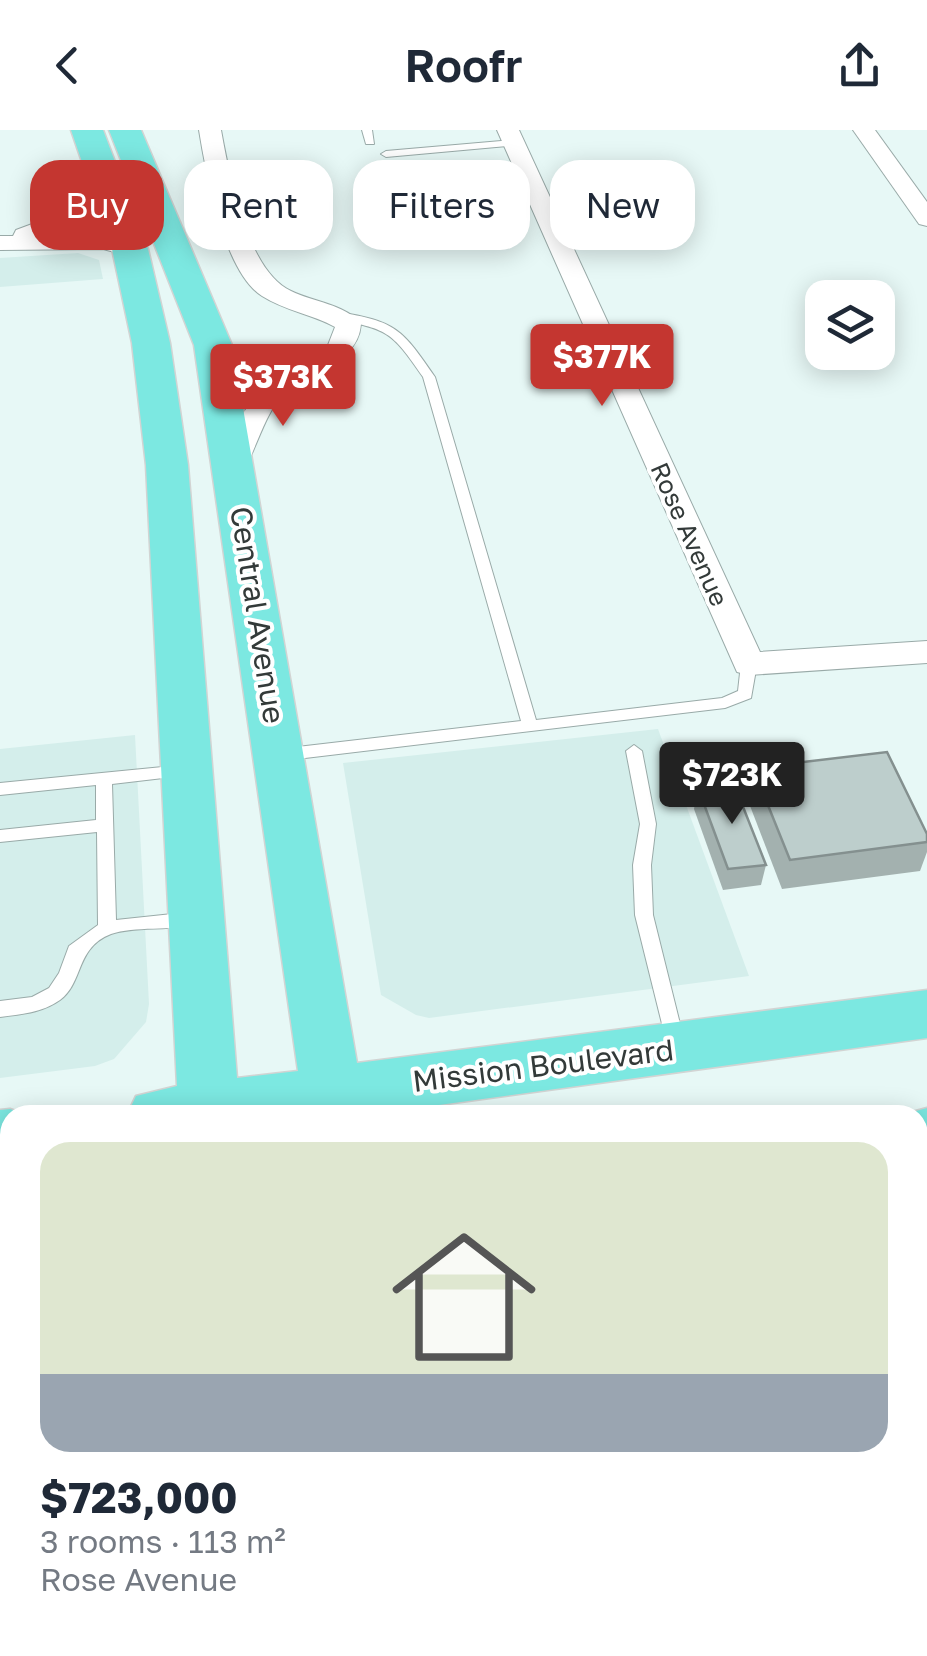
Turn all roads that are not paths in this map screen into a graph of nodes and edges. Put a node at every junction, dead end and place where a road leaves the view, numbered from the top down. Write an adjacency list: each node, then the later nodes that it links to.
1 (86, 130): 7 (main road)
2 (125, 130): 14 (main road, Central Avenue)
3 (210, 130): 13 (street)
4 (864, 130): 8 (street)
5 (511, 136): 6 (lane); 18 (street, Rose Avenue)
6 (386, 154)
7 (98, 160)
8 (927, 218)
9 (30, 232): 10 (street)
10 (4, 242): 11 (street)
11 (30, 242)
12 (130, 250): 22 (main road)
13 (337, 316): 15 (street); 19 (lane)
14 (213, 345): 15 (street); 16 (main road, Central Avenue)
15 (293, 370): 16 (street)
16 (234, 462): 21 (main road, Central Avenue)
17 (927, 652): 18 (street)
18 (749, 664): 19 (lane)
19 (530, 726): 21 (lane)
20 (634, 751): 31 (lane)
21 (279, 755): 32 (main road, Central Avenue)
22 (187, 770): 23 (lane); 27 (main road)
23 (104, 781): 24 (lane); 25 (lane)
24 (0, 789)
25 (105, 825): 26 (lane); 28 (lane)
26 (0, 836)
27 (196, 918): 28 (lane); 33 (main road)
28 (107, 928): 29 (lane)
29 (0, 1008)
30 (927, 1014): 31 (main road, Mission Boulevard)
31 (678, 1049): 32 (main road, Mission Boulevard)
32 (334, 1103): 34 (main road, Mission Boulevard)
33 (192, 1105)
34 (306, 1105)

